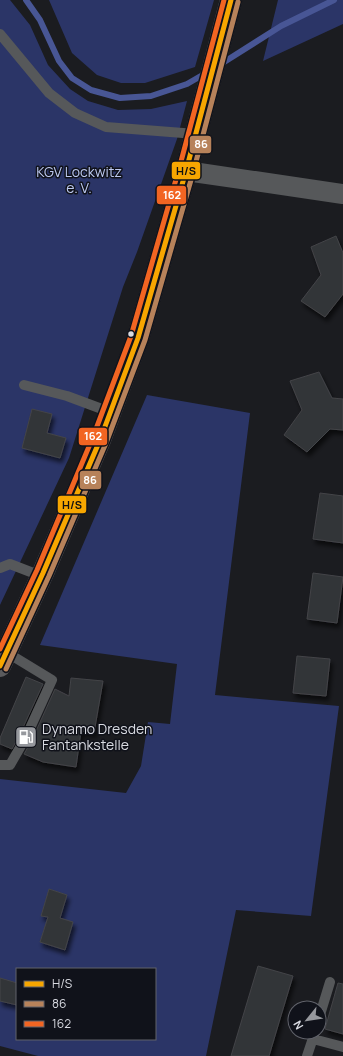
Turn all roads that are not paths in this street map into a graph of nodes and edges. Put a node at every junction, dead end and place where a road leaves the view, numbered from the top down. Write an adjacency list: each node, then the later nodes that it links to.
1 (231, 0): 3 (main road)
2 (0, 34): 3 (lane)
3 (197, 130): 4 (main road)
4 (186, 171): 5 (street); 7 (main road)
5 (343, 194)
6 (24, 385): 7 (lane)
7 (110, 412): 9 (main road)
8 (0, 568): 9 (lane)
9 (41, 576): 10 (main road)
10 (3, 659): 11 (lane)
11 (0, 765)
12 (330, 982): 13 (lane)
13 (324, 1000)
14 (313, 1040): 17 (lane)
15 (327, 1040): 16 (lane)
16 (343, 1046)
17 (308, 1056)

